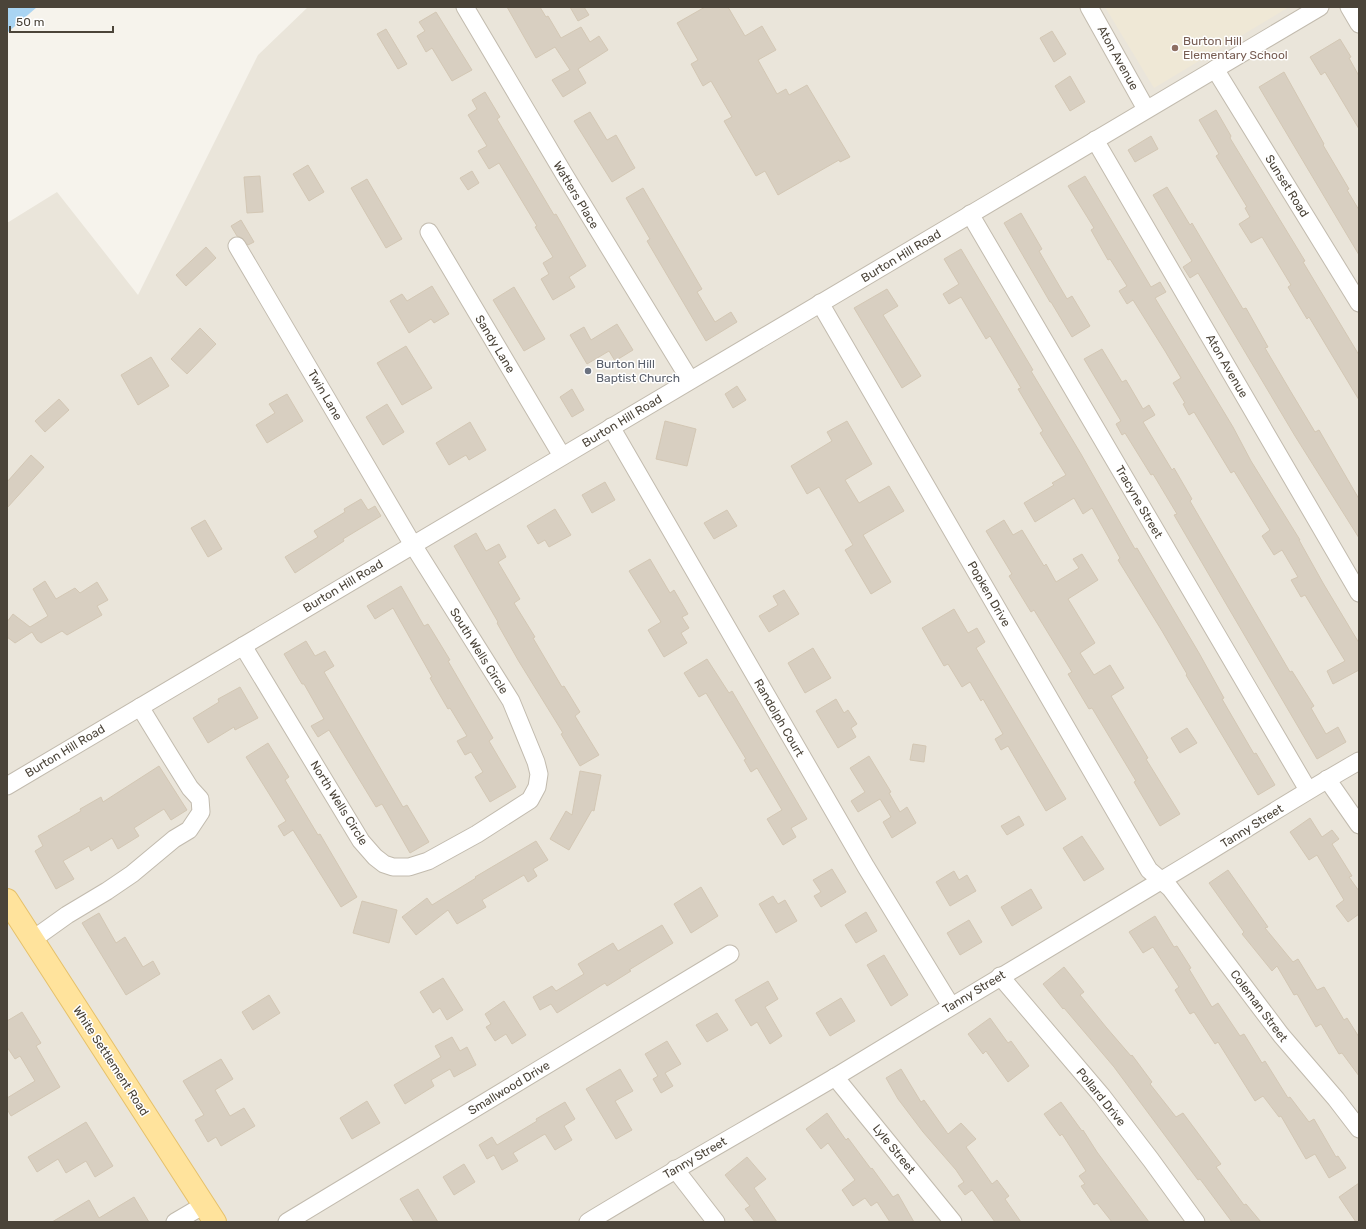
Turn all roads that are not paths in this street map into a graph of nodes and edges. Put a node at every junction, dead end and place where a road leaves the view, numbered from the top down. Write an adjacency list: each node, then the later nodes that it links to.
1 (465, 7): 14 (street, Watters Place)
2 (1089, 7): 7 (street, Aton Avenue)
3 (1320, 7): 6 (street, Burton Hill Road)
4 (1349, 7): 5 (street)
5 (1359, 24)
6 (1216, 69): 7 (street, Burton Hill Road); 12 (street, Sunset Road)
7 (1146, 109): 8 (street, Burton Hill Road)
8 (1095, 140): 9 (street, Burton Hill Road); 18 (street, Aton Avenue)
9 (970, 214): 13 (street, Burton Hill Road); 25 (street, Tracyne Street)
10 (429, 232): 16 (street, Sandy Lane)
11 (237, 246): 17 (street, Twin Lane)
12 (1359, 303)
13 (820, 304): 14 (street, Burton Hill Road); 27 (street, Popken Drive)
14 (690, 380): 15 (street, Burton Hill Road)
15 (611, 427): 16 (street, Burton Hill Road); 32 (street, Randolph Court)
16 (562, 456): 17 (street, Burton Hill Road)
17 (413, 545): 19 (street, Burton Hill Road); 22 (street, South Wells Circle)
18 (1359, 593)
19 (243, 646): 20 (street, Burton Hill Road); 22 (street, North Wells Circle)
20 (140, 707): 24 (street, Burton Hill Road); 29 (street)
21 (1359, 761): 23 (street, Tanny Street)
22 (536, 762)
23 (1327, 779): 25 (street, Tanny Street); 26 (street)
24 (7, 786)
25 (1308, 790): 27 (street, Tanny Street)
26 (1359, 825)
27 (1162, 881): 31 (street, Tanny Street); 34 (street, Coleman Street)
28 (7, 900): 29 (main road, White Settlement Road)
29 (32, 940): 36 (main road, White Settlement Road)
30 (730, 954): 38 (street, Smallwood Drive)
31 (1000, 976): 32 (street, Tanny Street); 42 (street, Pollard Drive)
32 (951, 1006): 33 (street, Tanny Street)
33 (835, 1077): 35 (street, Tanny Street); 41 (street, Lyle Street)
34 (1359, 1129)
35 (675, 1169): 39 (street, Tanny Street); 40 (street)
36 (210, 1214): 37 (street)
37 (175, 1222)
38 (287, 1222)
39 (588, 1222)
40 (716, 1222)
41 (953, 1222)
42 (1196, 1222)

